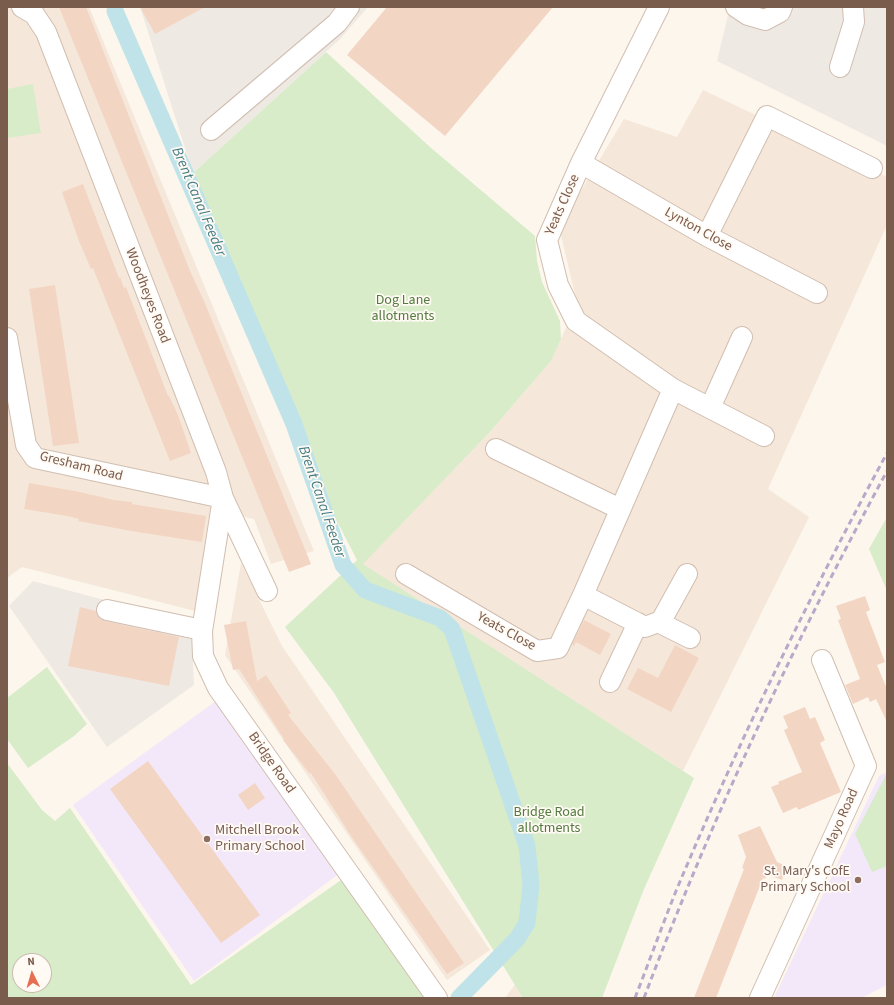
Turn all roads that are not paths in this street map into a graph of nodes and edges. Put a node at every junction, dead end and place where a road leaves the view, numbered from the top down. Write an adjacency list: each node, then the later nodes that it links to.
1 (22, 7): 19 (street, Woodheyes Road)
2 (349, 7): 8 (street)
3 (658, 7): 9 (street, Yeats Close)
4 (782, 7): 6 (street)
5 (853, 7): 7 (street)
6 (742, 11)
7 (840, 67)
8 (211, 130)
9 (581, 163): 11 (street, Lynton Close); 15 (street, Yeats Close)
10 (872, 168): 11 (street)
11 (707, 236): 12 (street, Lynton Close)
12 (817, 293)
13 (742, 337): 16 (street)
14 (7, 338): 19 (street, Gresham Road)
15 (674, 389): 16 (street, Yeats Close); 20 (street, Yeats Close)
16 (710, 408): 17 (street, Yeats Close)
17 (764, 436)
18 (496, 449): 20 (street)
19 (223, 498): 23 (street, Woodheyes Road); 28 (street, Bridge Road)
20 (620, 509): 24 (street, Yeats Close)
21 (406, 574): 24 (street, Yeats Close)
22 (687, 574): 26 (street)
23 (267, 591)
24 (583, 595): 27 (street)
25 (107, 610): 28 (street)
26 (658, 622): 27 (street); 29 (street)
27 (638, 623): 31 (street)
28 (202, 630): 32 (street, Bridge Road)
29 (690, 638)
30 (822, 660): 33 (street, Mayo Road)
31 (610, 682)
32 (437, 998)
33 (760, 998)

